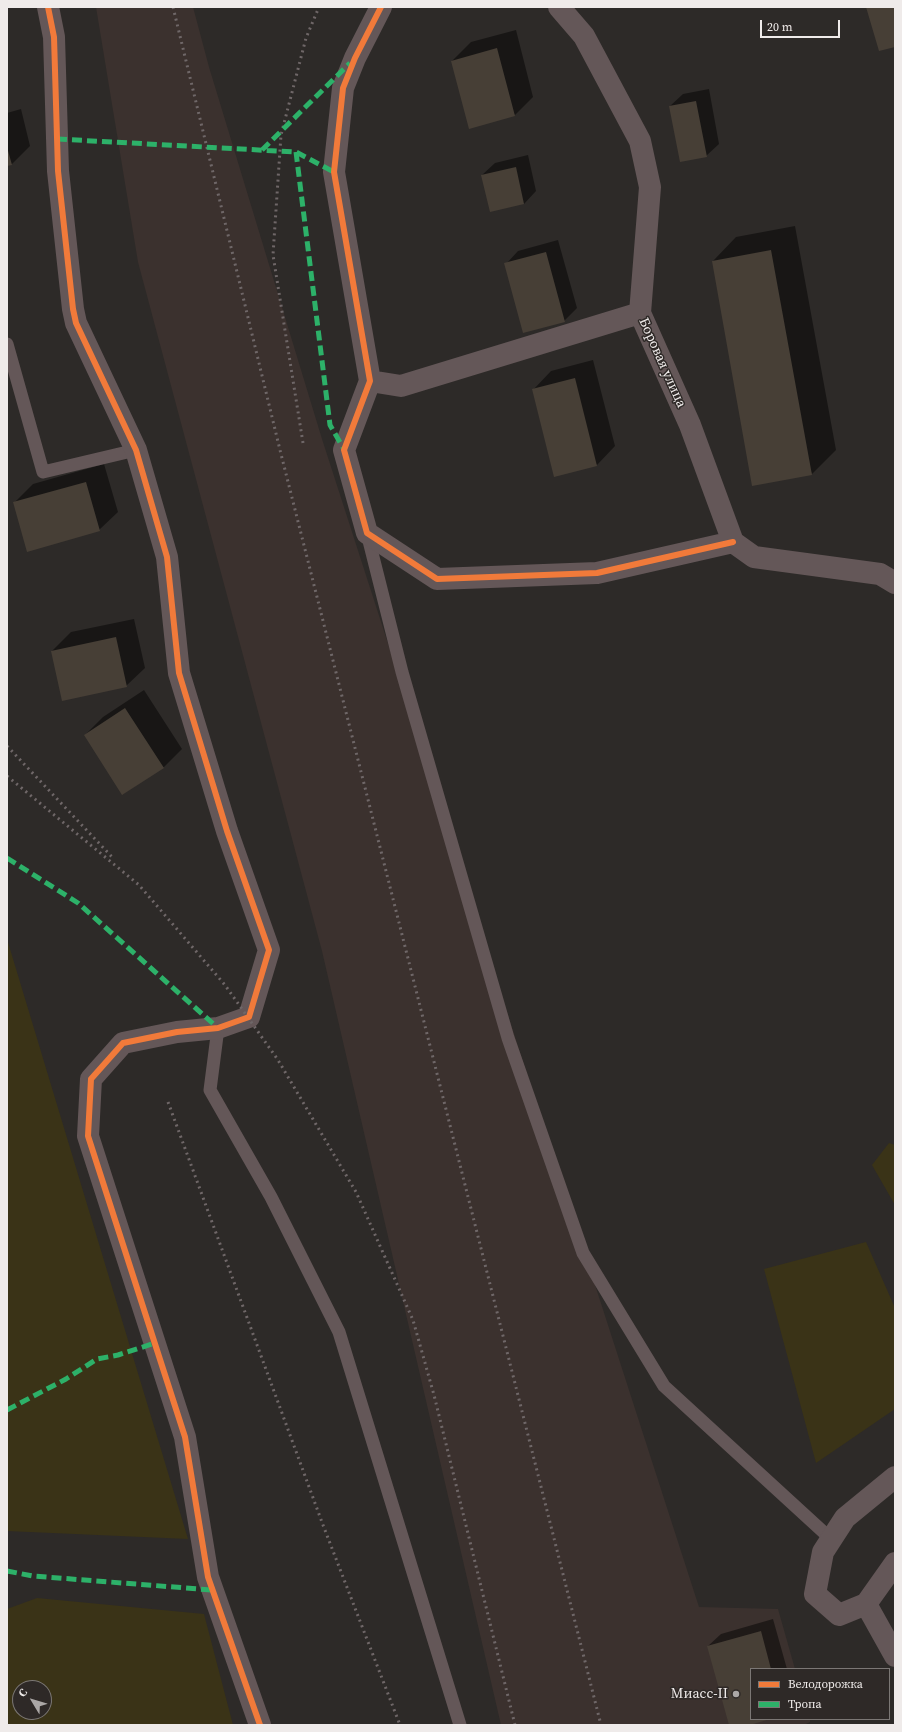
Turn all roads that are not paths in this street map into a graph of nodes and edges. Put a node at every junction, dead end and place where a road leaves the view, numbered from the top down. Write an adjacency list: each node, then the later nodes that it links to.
1 (48, 7): 7 (street)
2 (381, 7): 6 (street)
3 (559, 7): 4 (street, Боровая улица)
4 (640, 313): 6 (street); 9 (street, Боровая улица)
5 (7, 344): 7 (lane)
6 (370, 381): 8 (street)
7 (136, 450): 11 (street)
8 (367, 533): 9 (street); 13 (lane)
9 (734, 542): 10 (street)
10 (895, 583)
11 (218, 1028): 17 (street); 18 (lane)
12 (895, 1477): 13 (street)
13 (831, 1539): 15 (street)
14 (895, 1563): 15 (street)
15 (866, 1604): 16 (street)
16 (895, 1656)
17 (260, 1725)
18 (460, 1725)

